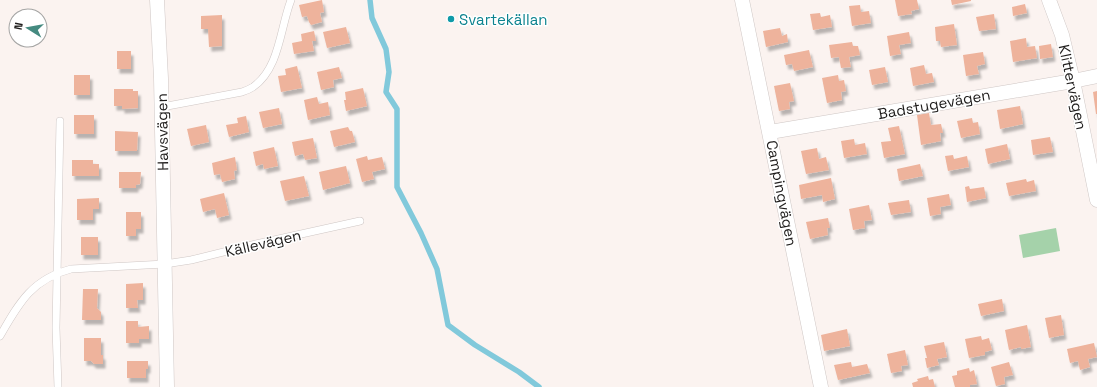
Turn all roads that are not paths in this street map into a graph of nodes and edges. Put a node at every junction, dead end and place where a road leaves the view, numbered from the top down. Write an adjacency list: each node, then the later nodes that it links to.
1 (157, 0): 7 (street, Havsvägen)
2 (291, 0): 7 (lane)
3 (742, 0): 9 (street, Campingvägen)
4 (1049, 0): 6 (street, Klittervägen)
5 (1097, 76): 6 (street, Badstugevägen)
6 (1073, 81): 9 (street, Badstugevägen); 10 (street, Klittervägen)
7 (162, 108): 12 (street, Havsvägen)
8 (60, 121): 13 (lane)
9 (770, 132): 17 (street, Campingvägen)
10 (1097, 200)
11 (360, 221): 12 (lane, Källevägen)
12 (165, 264): 13 (lane); 16 (street, Havsvägen)
13 (57, 273): 14 (lane); 15 (lane)
14 (0, 336)
15 (58, 387)
16 (167, 387)
17 (821, 387)

